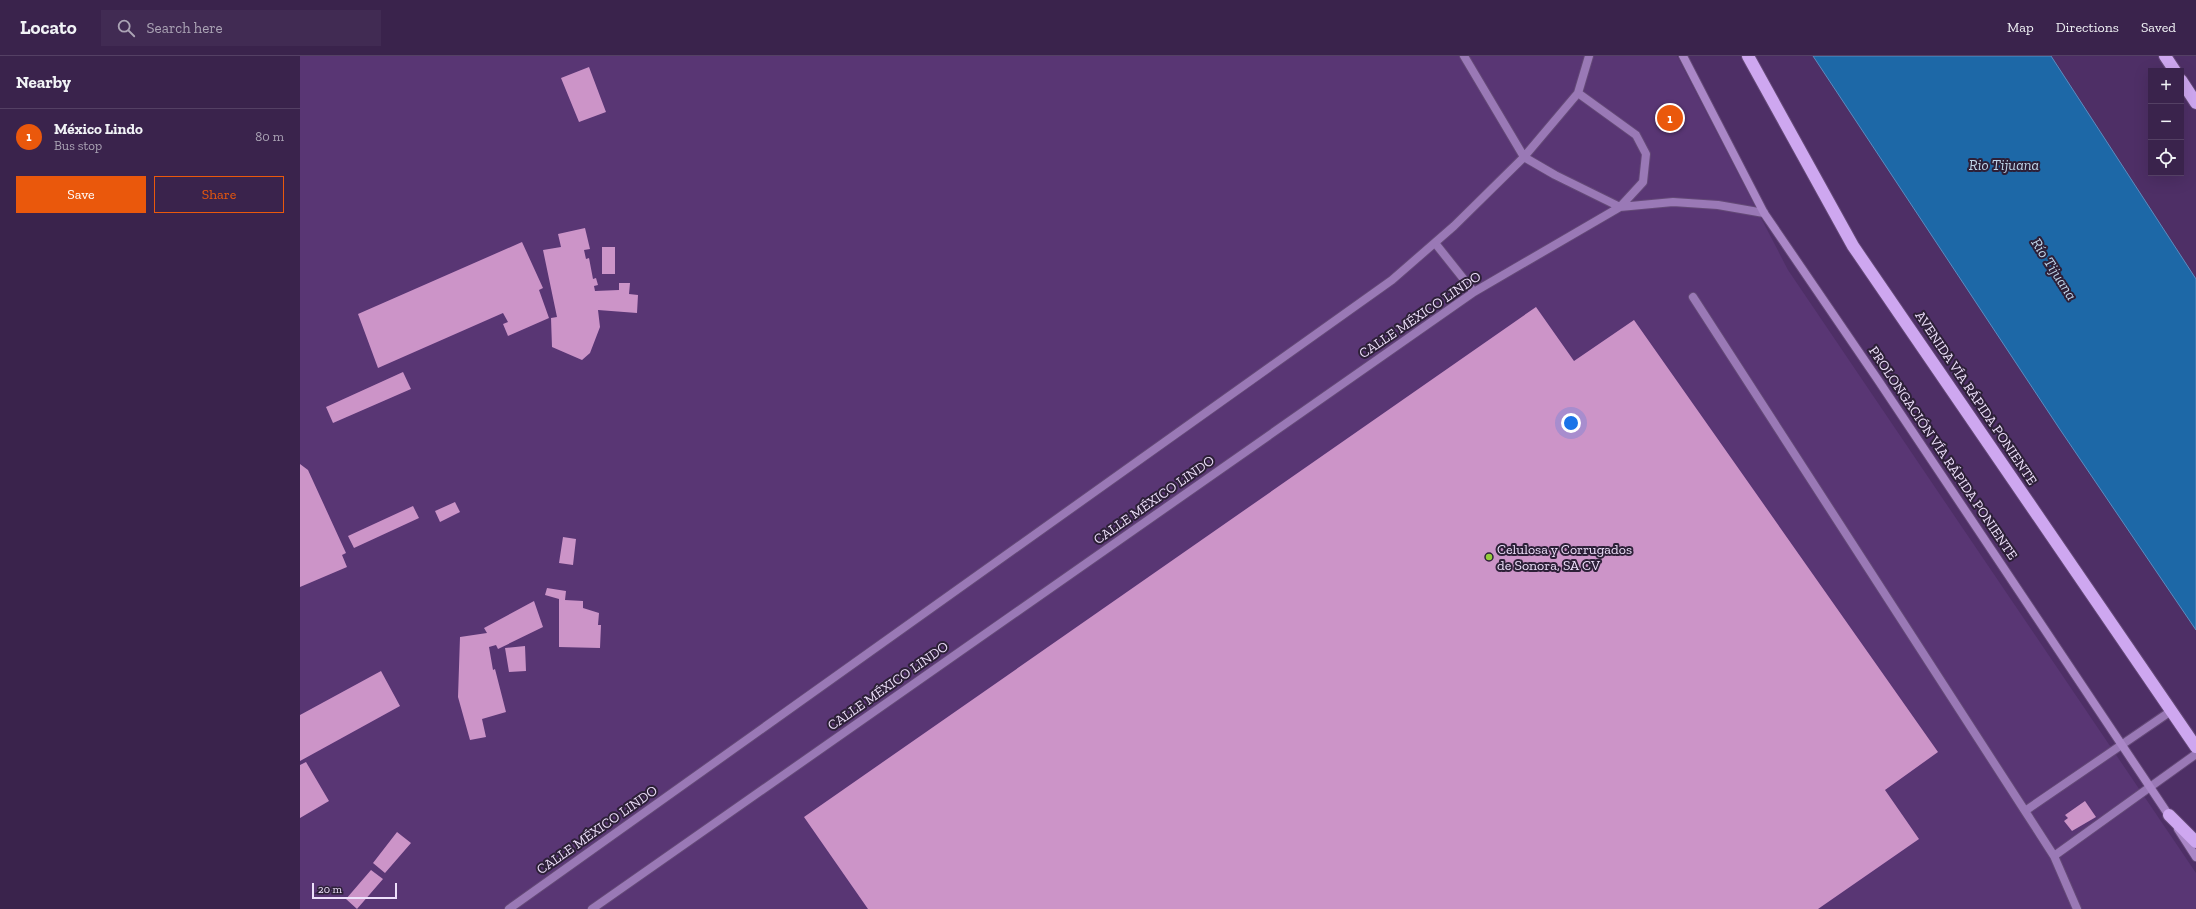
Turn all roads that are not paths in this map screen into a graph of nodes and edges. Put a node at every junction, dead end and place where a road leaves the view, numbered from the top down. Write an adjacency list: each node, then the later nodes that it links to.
1 (1464, 56): 10 (lane)
2 (1589, 56): 8 (lane, CALLE MÉXICO LINDO)
3 (1683, 56): 12 (main road, PROLONGACIÓN VÍA RÁPIDA PONIENTE)
4 (1748, 56): 16 (highway, AVENIDA VÍA RÁPIDA PONIENTE)
5 (2165, 56): 6 (highway)
6 (2173, 68)
7 (2184, 85): 9 (highway)
8 (1578, 93): 10 (lane, CALLE MÉXICO LINDO); 11 (lane)
9 (2196, 103)
10 (1524, 157): 11 (lane); 13 (lane, CALLE MÉXICO LINDO)
11 (1620, 207): 12 (lane, CALLE MÉXICO LINDO); 14 (lane, CALLE MÉXICO LINDO)
12 (1764, 213): 17 (main road, PROLONGACIÓN VÍA RÁPIDA PONIENTE)
13 (1435, 243): 14 (lane); 26 (lane, CALLE MÉXICO LINDO)
14 (1474, 292): 27 (lane, CALLE MÉXICO LINDO)
15 (1693, 297): 21 (lane)
16 (2171, 710): 17 (lane); 18 (highway, AVENIDA VÍA RÁPIDA PONIENTE)
17 (2123, 746): 20 (main road, PROLONGACIÓN VÍA RÁPIDA PONIENTE); 21 (lane)
18 (2196, 747)
19 (2196, 754): 20 (lane)
20 (2150, 787): 22 (main road, PROLONGACIÓN VÍA RÁPIDA PONIENTE); 24 (lane)
21 (2025, 811): 24 (lane)
22 (2169, 816): 23 (highway); 25 (main road, PROLONGACIÓN VÍA RÁPIDA PONIENTE)
23 (2196, 842)
24 (2054, 856): 28 (lane)
25 (2196, 857)
26 (509, 909)
27 (592, 909)
28 (2077, 909)

